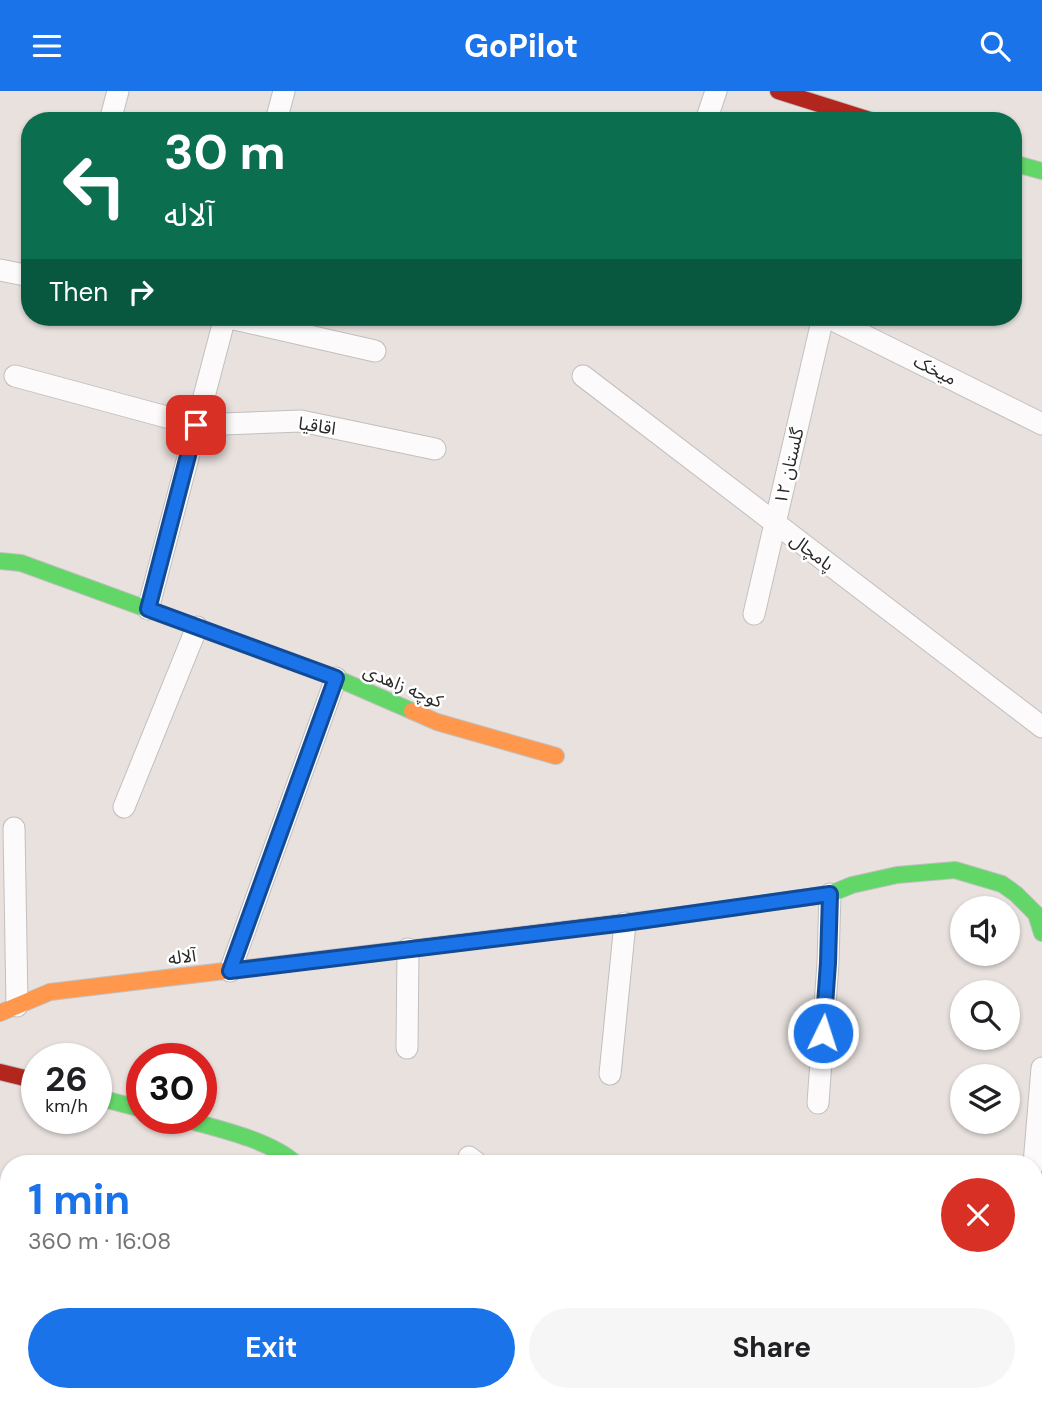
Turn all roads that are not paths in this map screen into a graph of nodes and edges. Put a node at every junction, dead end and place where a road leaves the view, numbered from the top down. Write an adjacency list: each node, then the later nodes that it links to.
1 (118, 91): 5 (street)
2 (284, 91): 6 (street)
3 (716, 91): 7 (street)
4 (778, 91): 8 (street)
5 (112, 112)
6 (278, 112)
7 (709, 112)
8 (844, 112)
9 (1022, 165): 10 (street)
10 (1042, 171)
11 (0, 270): 12 (street)
12 (21, 274)
13 (223, 326): 21 (street)
14 (265, 326): 17 (street)
15 (823, 326): 23 (street, گلستان ۱۲)
16 (843, 326): 20 (street, میخک)
17 (375, 351)
18 (15, 376): 21 (street, اقاقیا)
19 (583, 376): 23 (street, پامچال)
20 (1042, 424)
21 (196, 425): 22 (street, اقاقیا); 25 (street)
22 (435, 449)
23 (775, 523): 26 (street, گلستان ۱۲); 29 (street, پامچال)
24 (0, 561): 25 (street, کوچه زاهدی)
25 (148, 609): 27 (street, کوچه زاهدی)
26 (754, 614)
27 (197, 627): 28 (street, کوچه زاهدی); 31 (street)
28 (336, 678): 30 (street, کوچه زاهدی); 37 (street)
29 (1042, 727)
30 (556, 756)
31 (124, 807)
32 (14, 828): 38 (street)
33 (830, 894): 34 (street, آلاله); 35 (street, آلاله); 44 (street)
34 (625, 923): 36 (street, آلاله); 42 (street)
35 (1042, 933)
36 (408, 949): 37 (street, آلاله); 39 (street)
37 (230, 971): 38 (street, آلاله)
38 (9, 1009)
39 (407, 1048)
40 (1042, 1068): 47 (street)
41 (0, 1072): 43 (street)
42 (610, 1074)
43 (21, 1077)
44 (818, 1103)
45 (217, 1128): 46 (street)
46 (287, 1155)
47 (1035, 1155)

